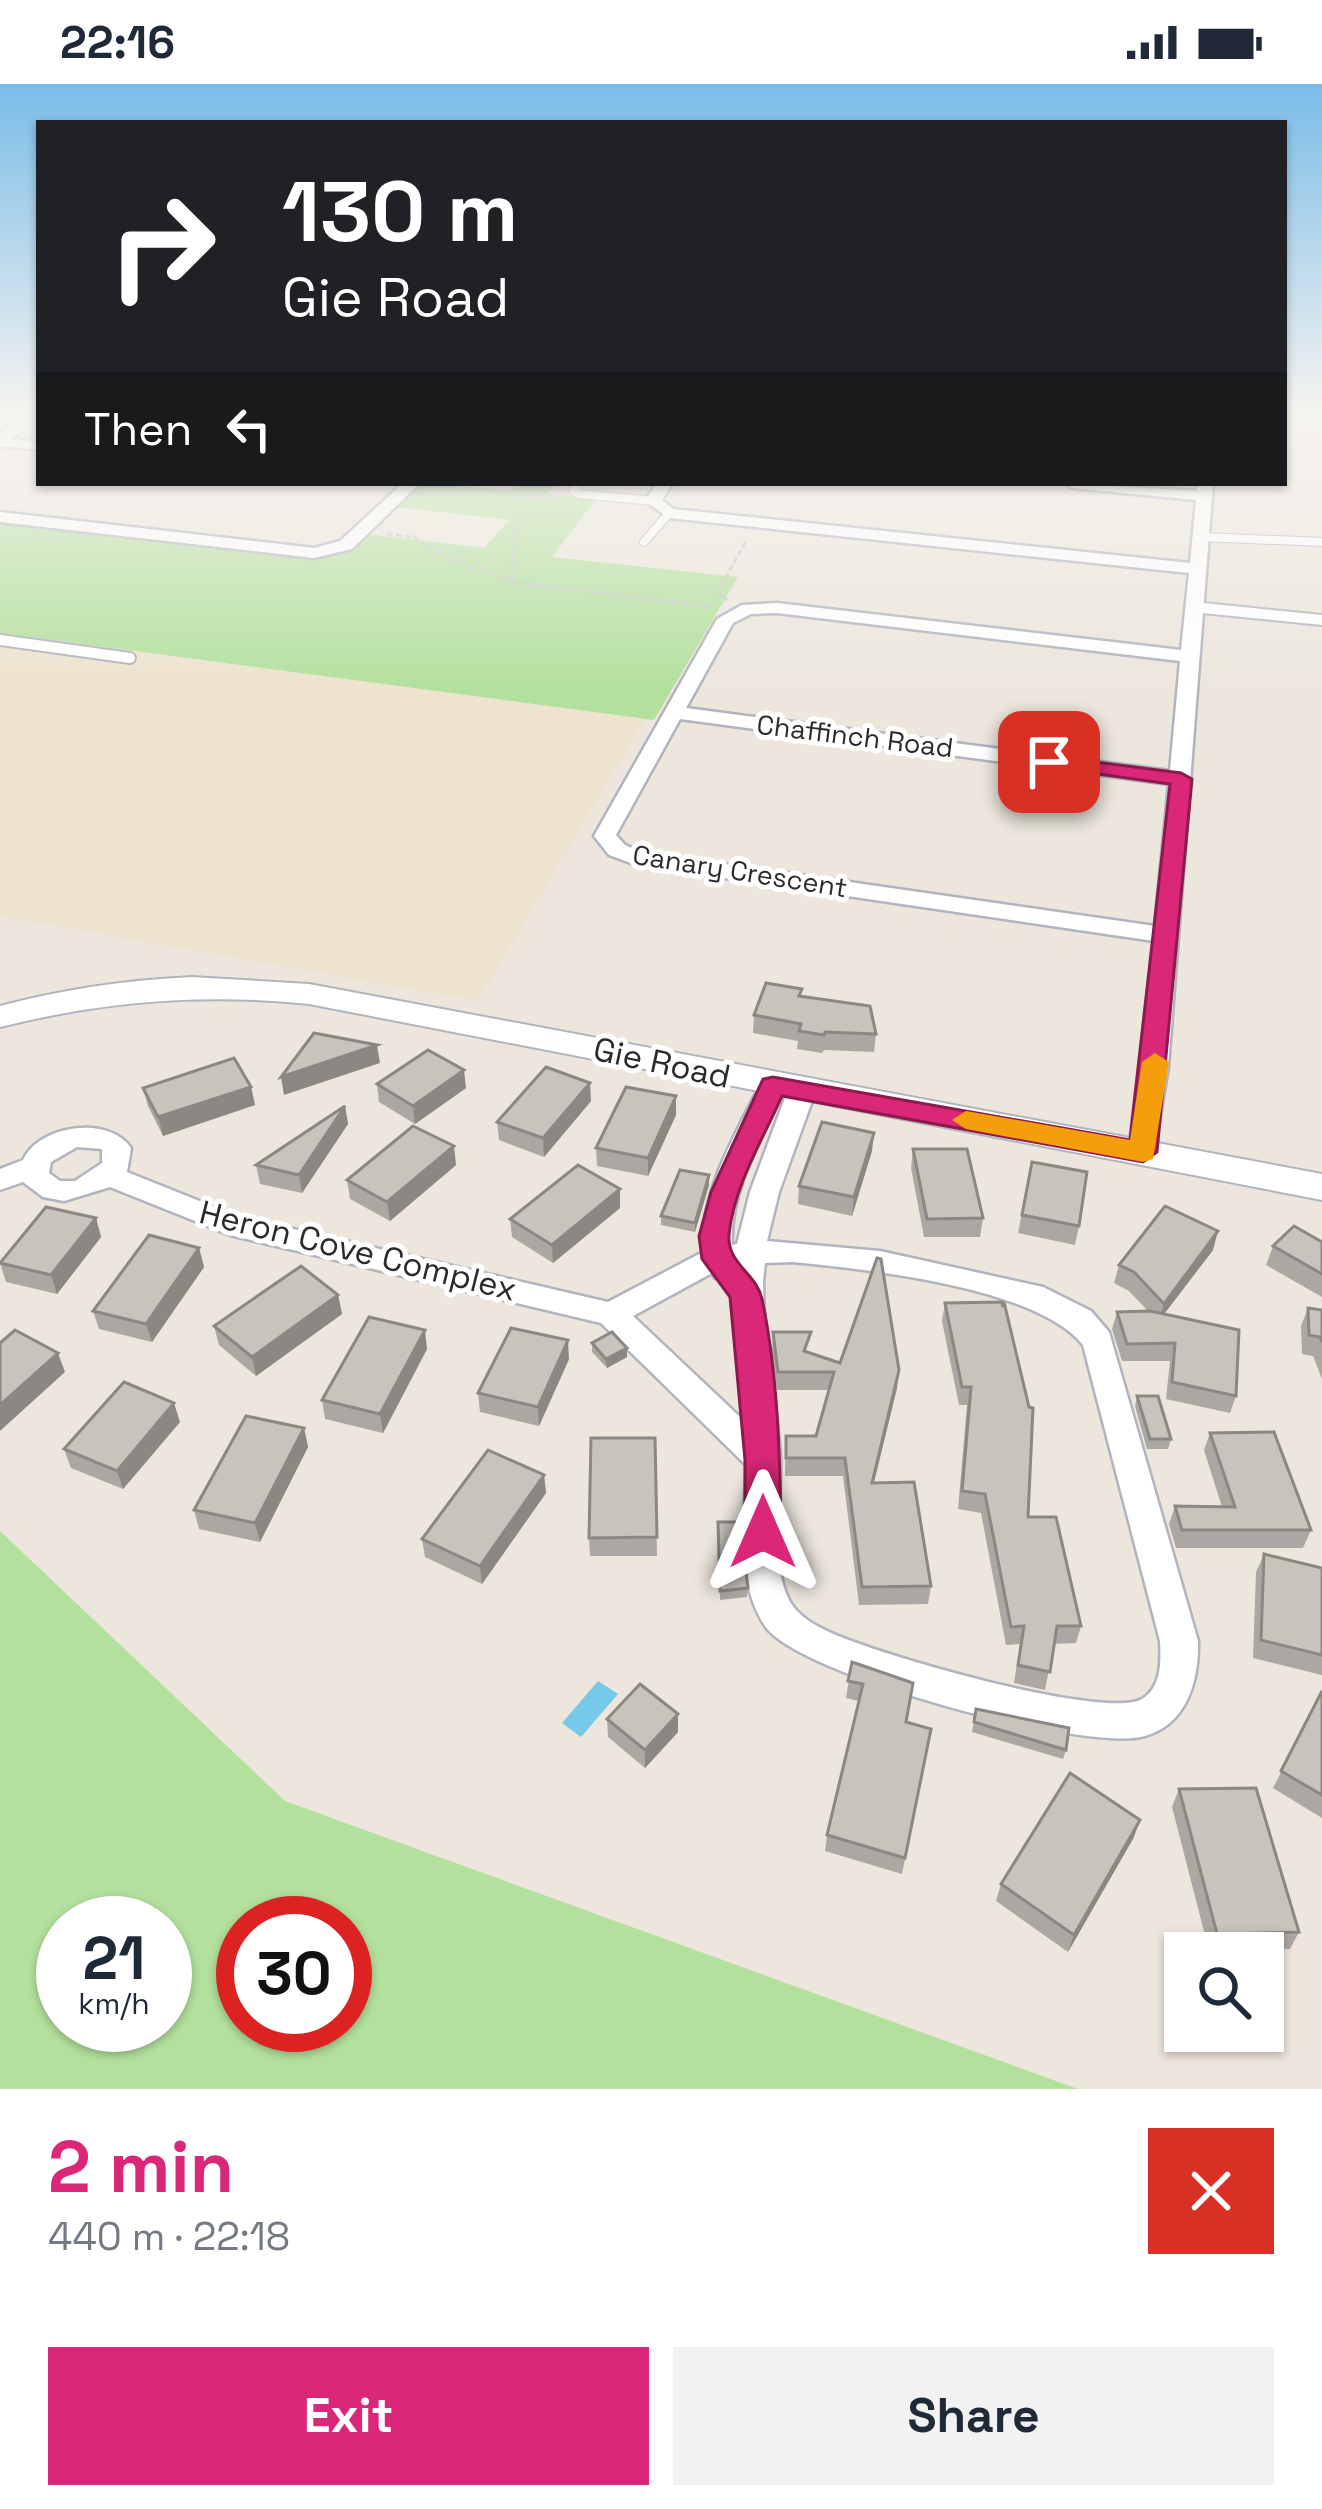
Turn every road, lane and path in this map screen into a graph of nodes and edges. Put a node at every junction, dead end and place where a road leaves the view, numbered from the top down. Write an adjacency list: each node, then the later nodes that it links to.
1 (385, 505): 8 (street)
2 (518, 505): 13 (path)
3 (657, 505): 5 (street)
4 (1204, 505): 9 (street)
5 (670, 513): 7 (street); 10 (lane)
6 (0, 518): 8 (street)
7 (757, 523): 12 (street); 15 (path)
8 (361, 531): 13 (path)
9 (1202, 537): 11 (lane); 12 (street)
10 (644, 542)
11 (1322, 542)
12 (1200, 569): 14 (street)
13 (511, 583): 15 (path)
14 (1196, 607): 16 (lane); 18 (street)
15 (741, 610): 18 (street); 20 (street, Canary Crescent)
16 (1322, 620)
17 (0, 640): 19 (lane)
18 (1190, 657): 21 (street)
19 (130, 658)
20 (672, 712): 21 (street, Chaffinch Road); 22 (street, Canary Crescent)
21 (1181, 779): 22 (street)
22 (1165, 935): 25 (street)
23 (0, 1017): 24 (street, Gie Road)
24 (788, 1088): 25 (street, Gie Road); 30 (street)
25 (1143, 1152): 29 (street, Gie Road)
26 (34, 1166): 27 (street); 27 (street); 28 (street)
27 (109, 1175): 31 (street, Heron Cove Complex)
28 (0, 1180)
29 (1322, 1187)
30 (734, 1256): 31 (street); 32 (street); 32 (street)
31 (611, 1314): 32 (street)
32 (763, 1460)

